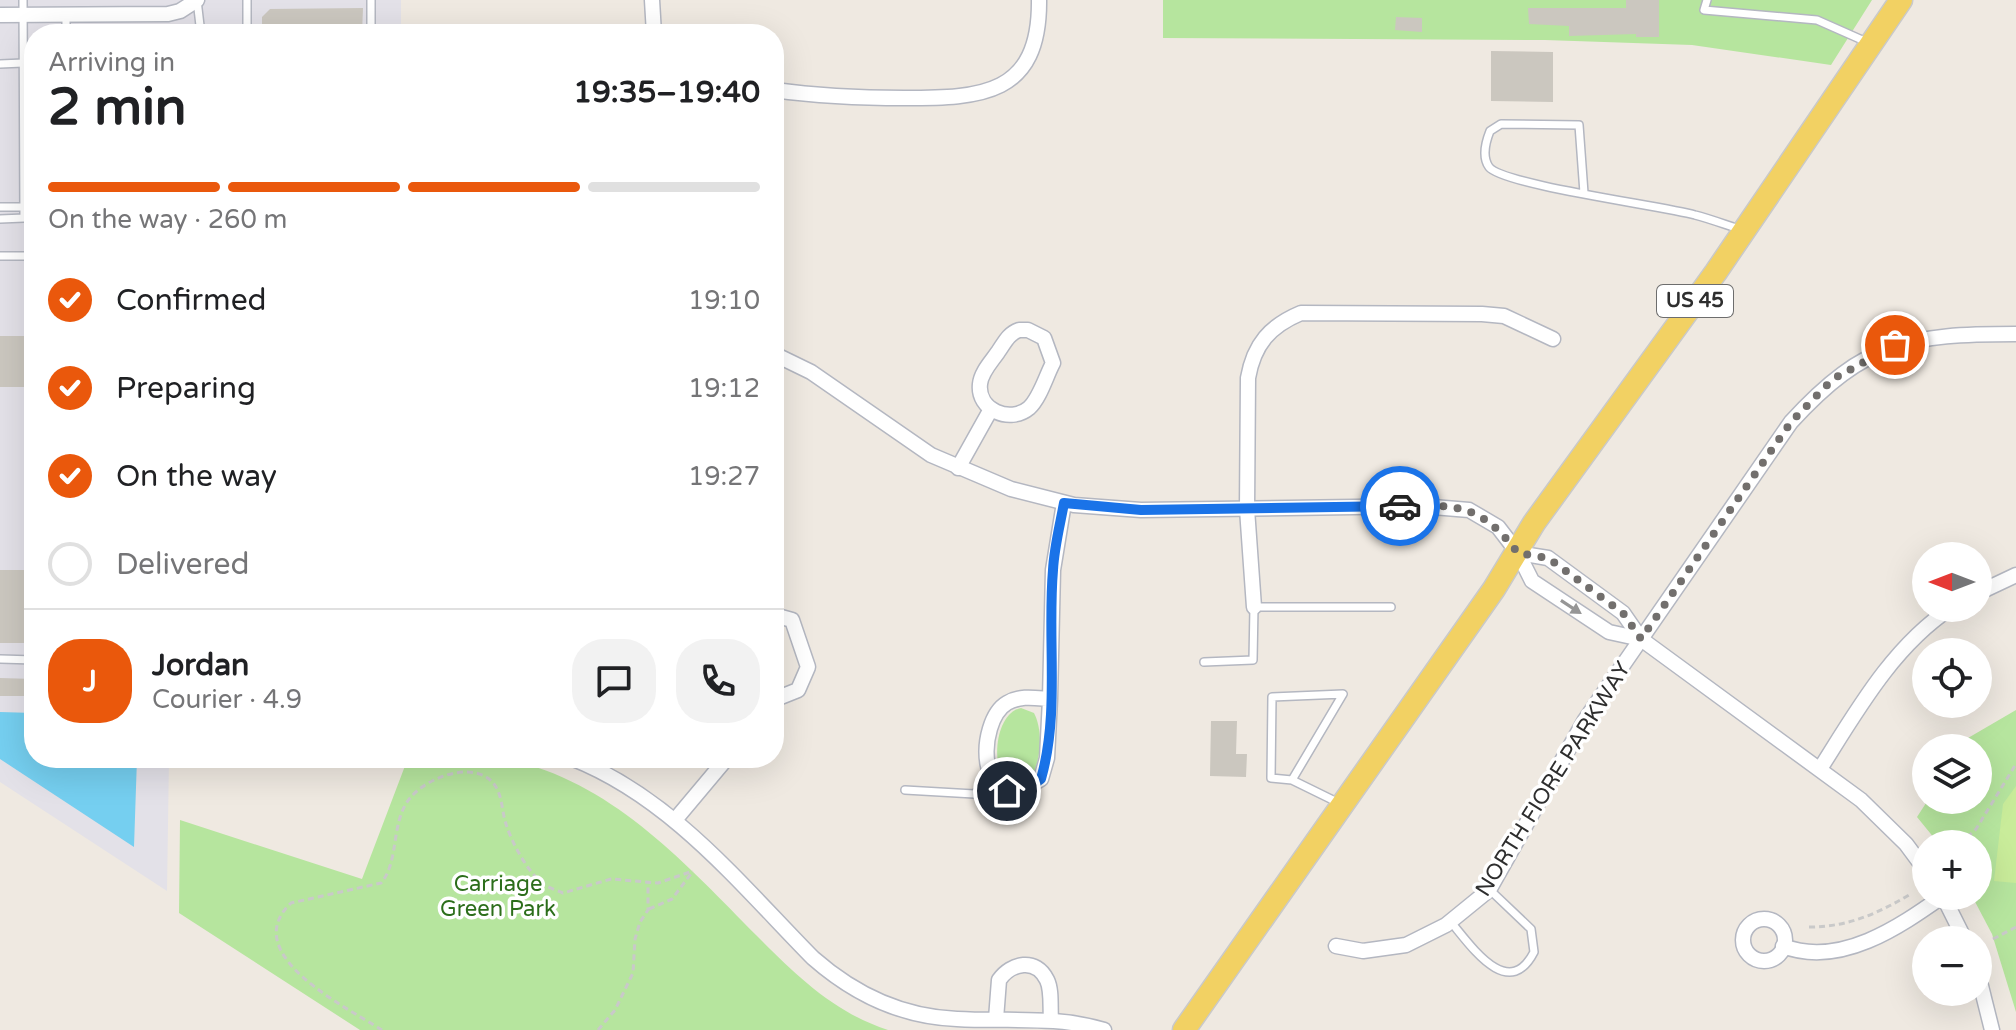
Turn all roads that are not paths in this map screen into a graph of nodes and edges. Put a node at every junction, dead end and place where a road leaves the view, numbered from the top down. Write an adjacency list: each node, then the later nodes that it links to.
1 (197, 0): 10 (street); 12 (lane)
2 (247, 0): 13 (lane)
3 (371, 0): 14 (lane)
4 (652, 0): 15 (street)
5 (1039, 0): 20 (street)
6 (1707, 0): 16 (lane)
7 (1901, 0): 16 (main road, US 45)
8 (23, 8): 9 (street); 10 (street); 17 (lane)
9 (0, 15)
10 (66, 15): 11 (lane)
11 (66, 24)
12 (200, 24)
13 (247, 24)
14 (371, 24)
15 (653, 24)
16 (1871, 44): 26 (main road, US 45)
17 (23, 63): 18 (lane); 19 (lane)
18 (0, 64)
19 (24, 91)
20 (784, 91)
21 (1584, 193): 21 (lane); 26 (lane)
22 (24, 205): 23 (lane)
23 (0, 207)
24 (24, 218): 25 (lane)
25 (0, 219)
26 (1744, 231): 36 (main road, US 45)
27 (0, 256): 28 (lane)
28 (24, 256)
29 (2016, 334): 43 (street, NORTH FIORE PARKWAY)
30 (1553, 339): 35 (street)
31 (784, 359): 33 (street)
32 (991, 409): 32 (street); 33 (street)
33 (958, 468): 34 (street)
34 (1064, 503): 35 (street); 48 (street)
35 (1247, 509): 36 (street); 39 (street)
36 (1518, 553): 43 (street); 43 (street, one-way to 43); 55 (main road, US 45)
37 (2016, 575): 38 (street)
38 (1992, 586)
39 (1254, 607): 40 (lane); 46 (lane)
40 (1391, 607)
41 (784, 618): 47 (street)
42 (1935, 622): 51 (street)
43 (1641, 639): 51 (street); 58 (street, NORTH FIORE PARKWAY)
44 (0, 659): 45 (lane)
45 (24, 660)
46 (1204, 662)
47 (784, 696)
48 (1050, 699): 52 (street); 52 (street)
49 (592, 768): 56 (street)
50 (719, 768): 56 (street)
51 (1820, 769): 57 (street)
52 (993, 779): 54 (lane)
53 (1292, 780): 53 (lane); 55 (lane)
54 (905, 790)
55 (1343, 805): 67 (main road, US 45)
56 (675, 820): 64 (street)
57 (1912, 854)
58 (1489, 890): 60 (street, NORTH FIORE PARKWAY); 60 (lane)
59 (1923, 910): 62 (street)
60 (1450, 921): 61 (street, NORTH FIORE PARKWAY)
61 (1336, 946)
62 (1783, 946)
63 (1986, 1006): 68 (street)
64 (996, 1019): 65 (street); 65 (street)
65 (1051, 1019): 66 (street)
66 (1104, 1030)
67 (1184, 1030)
68 (1992, 1030)

